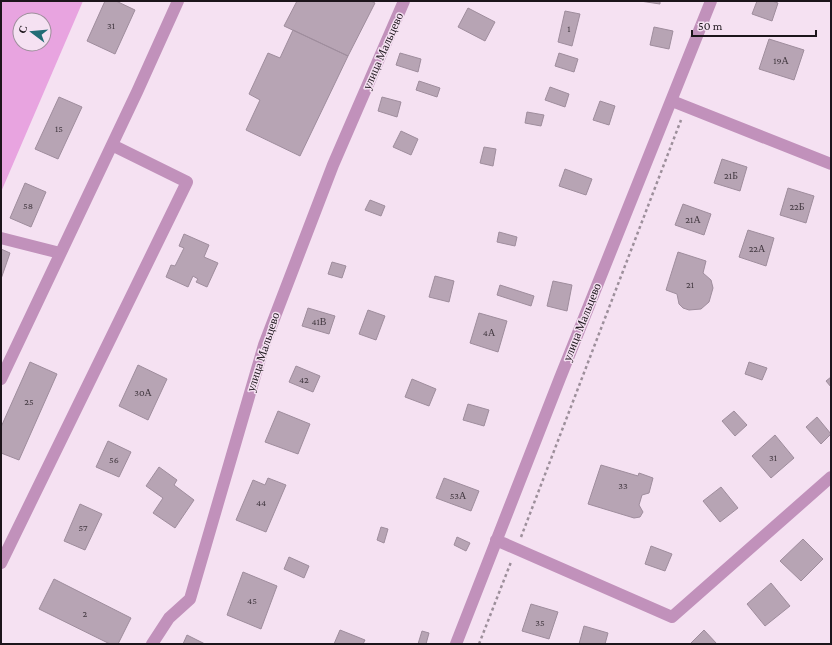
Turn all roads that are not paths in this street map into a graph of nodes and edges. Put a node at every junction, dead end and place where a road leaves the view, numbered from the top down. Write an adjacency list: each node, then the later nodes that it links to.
1 (178, 1): 5 (street)
2 (404, 1): 13 (street, улица Мальцево)
3 (711, 1): 4 (street, улица Мальцево)
4 (672, 101): 6 (street); 11 (street, улица Мальцево)
5 (112, 145): 8 (street); 12 (street)
6 (831, 164)
7 (1, 238): 8 (street)
8 (60, 254): 9 (street)
9 (1, 379)
10 (831, 477): 11 (street)
11 (496, 540): 14 (street, улица Мальцево)
12 (1, 562)
13 (152, 644)
14 (456, 644)

